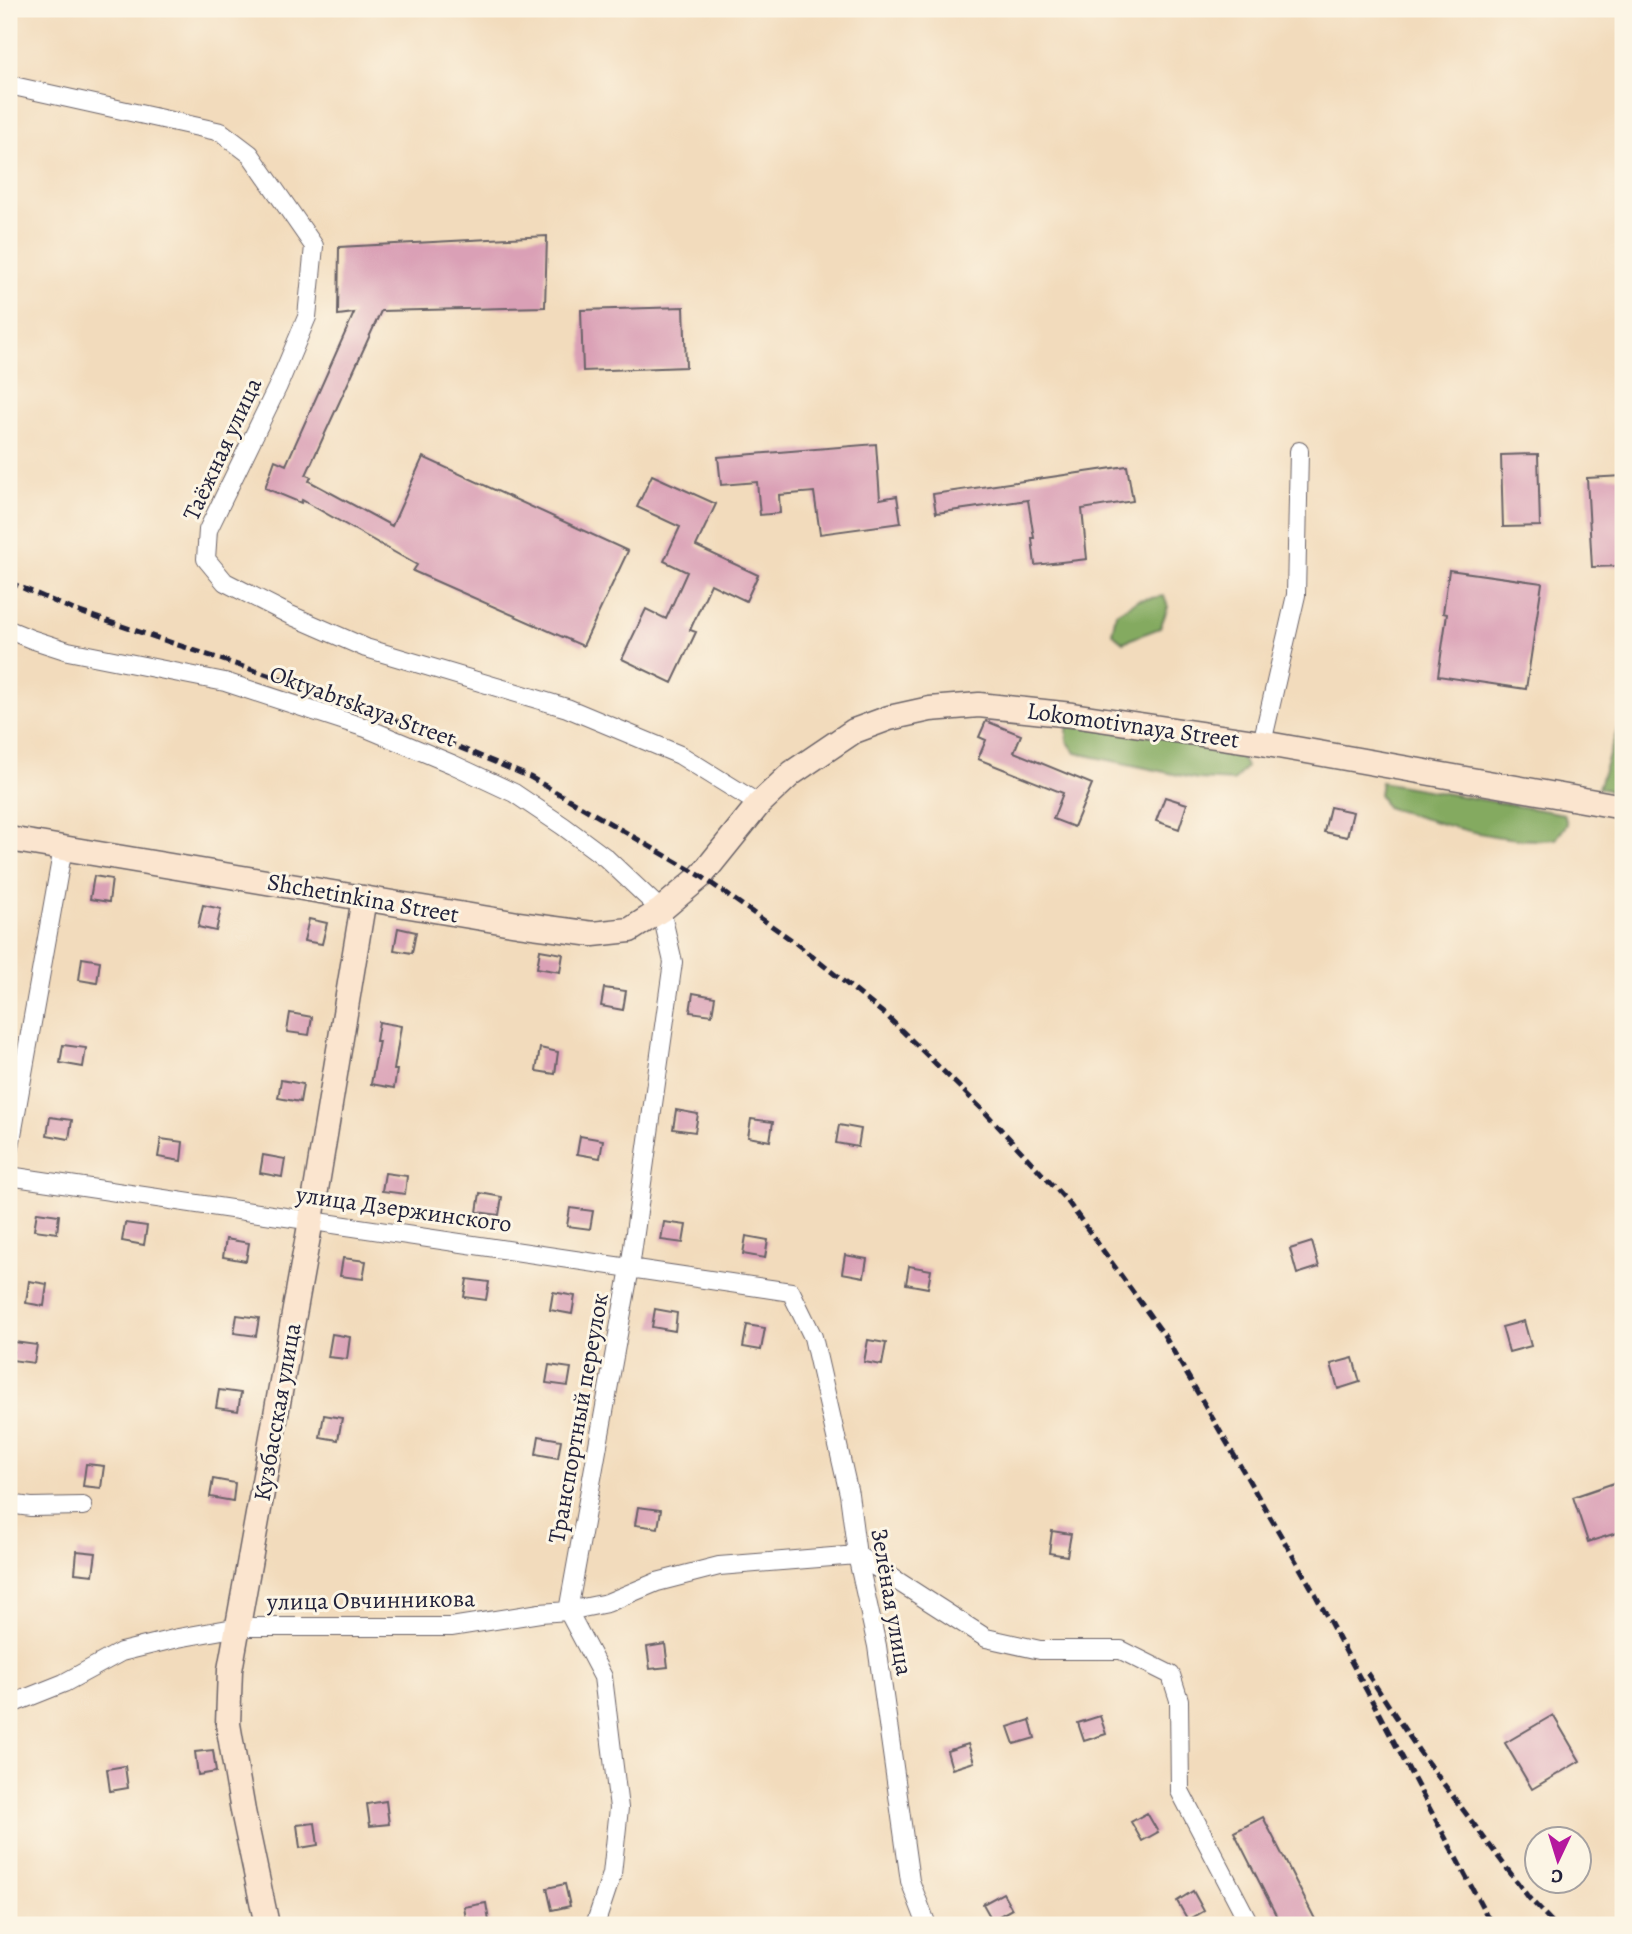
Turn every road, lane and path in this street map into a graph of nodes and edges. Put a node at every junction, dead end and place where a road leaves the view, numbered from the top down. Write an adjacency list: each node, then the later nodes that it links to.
1 (9, 85): 5 (street, Таёжная улица)
2 (1299, 451): 4 (street)
3 (9, 630): 11 (street, Oktyabrskaya Street)
4 (1262, 743): 5 (street, Lokomotivnaya Street); 6 (street, Lokomotivnaya Street)
5 (759, 804): 9 (street, Lokomotivnaya Street)
6 (1623, 807)
7 (9, 839): 8 (street, Shchetinkina Street)
8 (63, 848): 10 (street, Shchetinkina Street); 12 (street)
9 (701, 876): 11 (street, Shchetinkina Street)
10 (364, 898): 11 (street, Shchetinkina Street); 14 (street, Кузбасская улица)
11 (661, 910): 15 (street, Транспортный переулок)
12 (9, 1152)
13 (9, 1176): 14 (street, улица Дзержинского)
14 (311, 1220): 15 (street, улица Дзержинского); 21 (street, Кузбасская улица)
15 (630, 1268): 16 (street, улица Дзержинского); 20 (street, Транспортный переулок)
16 (791, 1292): 19 (street, Зелёная улица)
17 (9, 1504): 18 (street)
18 (83, 1506)
19 (857, 1555): 20 (street, улица Овчинникова); 25 (street, Зелёная улица); 26 (street)
20 (568, 1611): 21 (street, улица Овчинникова); 24 (street)
21 (239, 1627): 22 (street, улица Овчинникова); 23 (street, Кузбасская улица)
22 (9, 1705)
23 (267, 1925)
24 (595, 1925)
25 (927, 1925)
26 (1250, 1925)

